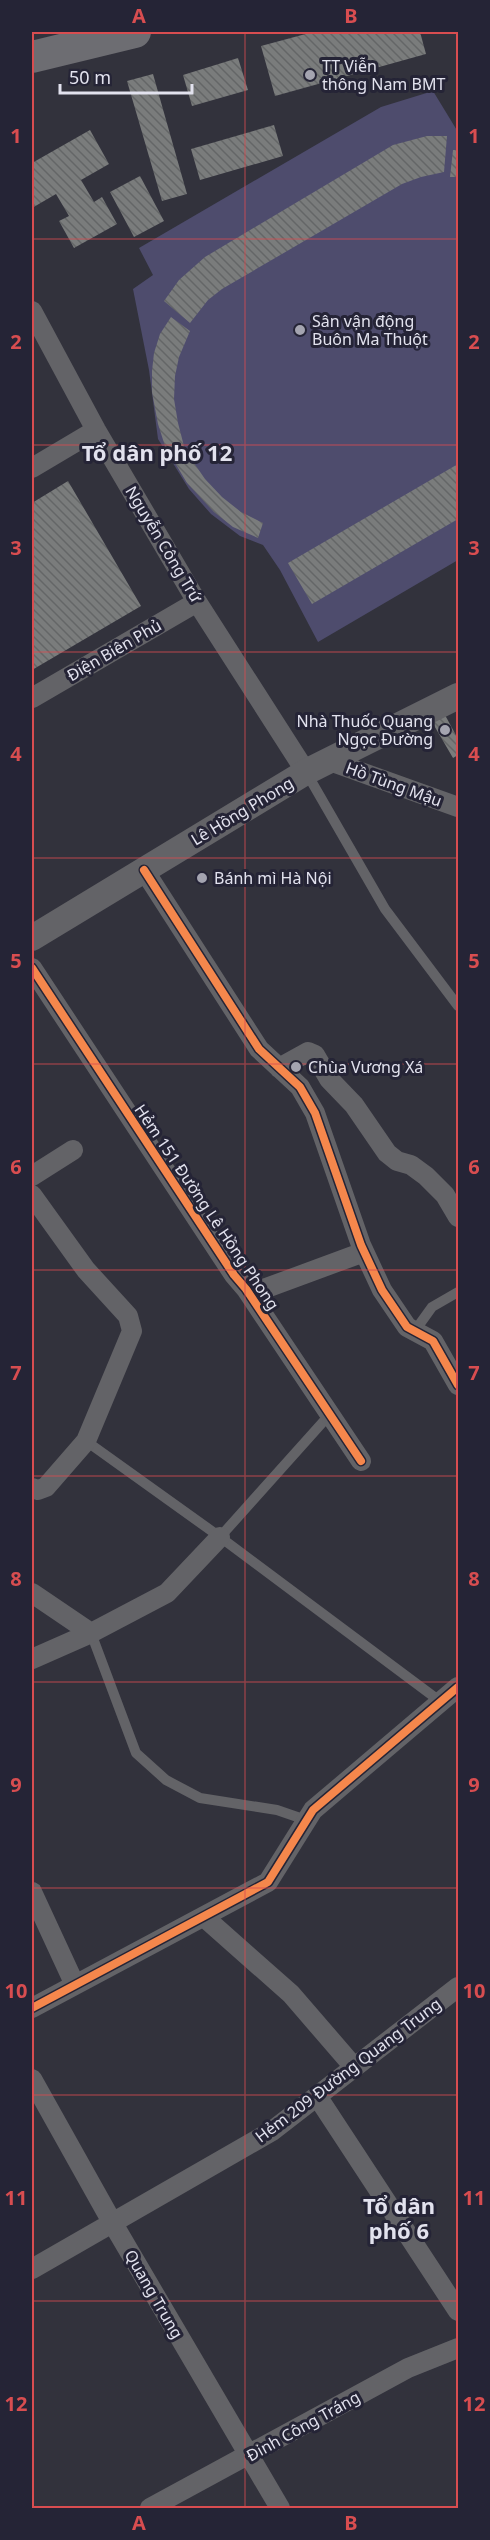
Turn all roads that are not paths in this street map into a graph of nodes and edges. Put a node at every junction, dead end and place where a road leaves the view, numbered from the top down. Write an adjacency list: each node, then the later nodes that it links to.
1 (135, 32): 2 (main road)
2 (32, 57)
3 (34, 323): 4 (street, Nguyễn Công Trứ)
4 (96, 430): 5 (street); 6 (street, Nguyễn Công Trứ)
5 (32, 468)
6 (197, 602): 8 (street, Điện Biên Phủ); 10 (street, Nguyễn Công Trứ)
7 (459, 696): 9 (street, Lê Hồng Phong)
8 (32, 698)
9 (330, 761): 10 (street, Lê Hồng Phong); 11 (street, Hồ Tùng Mậu)
10 (306, 772): 12 (street, Lê Hồng Phong); 15 (lane)
11 (459, 807)
12 (144, 870): 13 (street, Lê Hồng Phong); 16 (street)
13 (32, 938)
14 (32, 968): 23 (street, Hẻm 151 Đường Lê Hồng Phong)
15 (459, 1006)
16 (279, 1068): 20 (street); 21 (street)
17 (73, 1150): 18 (street)
18 (32, 1176)
19 (32, 1195): 27 (street)
20 (459, 1217)
21 (364, 1252): 23 (street); 24 (street)
22 (459, 1292): 24 (lane)
23 (250, 1294): 26 (street, Hẻm 151 Đường Lê Hồng Phong)
24 (414, 1332): 25 (street)
25 (459, 1385)
26 (331, 1413): 28 (street, Hẻm 151 Đường Lê Hồng Phong); 30 (lane)
27 (86, 1442): 29 (street); 30 (lane)
28 (361, 1461)
29 (32, 1488)
30 (220, 1537): 32 (street); 35 (lane)
31 (32, 1593): 32 (street)
32 (91, 1633): 33 (street); 36 (lane)
33 (32, 1659)
34 (459, 1688): 35 (street)
35 (441, 1702): 36 (street)
36 (306, 1820): 38 (street)
37 (32, 1892): 39 (street)
38 (204, 1917): 39 (street); 42 (street)
39 (75, 1985): 41 (street)
40 (459, 1987): 42 (street, Hẻm 209 Đường Quang Trung)
41 (32, 2008)
42 (354, 2067): 44 (street, Hẻm 209 Đường Quang Trung)
43 (32, 2079): 45 (street, Quang Trung)
44 (317, 2096): 45 (street, Hẻm 209 Đường Quang Trung); 47 (street)
45 (112, 2222): 46 (street, Hẻm 209 Đường Quang Trung); 49 (street, Quang Trung)
46 (32, 2269)
47 (459, 2311)
48 (459, 2348): 49 (street, Đinh Công Tráng)
49 (249, 2456): 50 (street, Đinh Công Tráng); 51 (street, Quang Trung)
50 (150, 2508)
51 (280, 2508)

